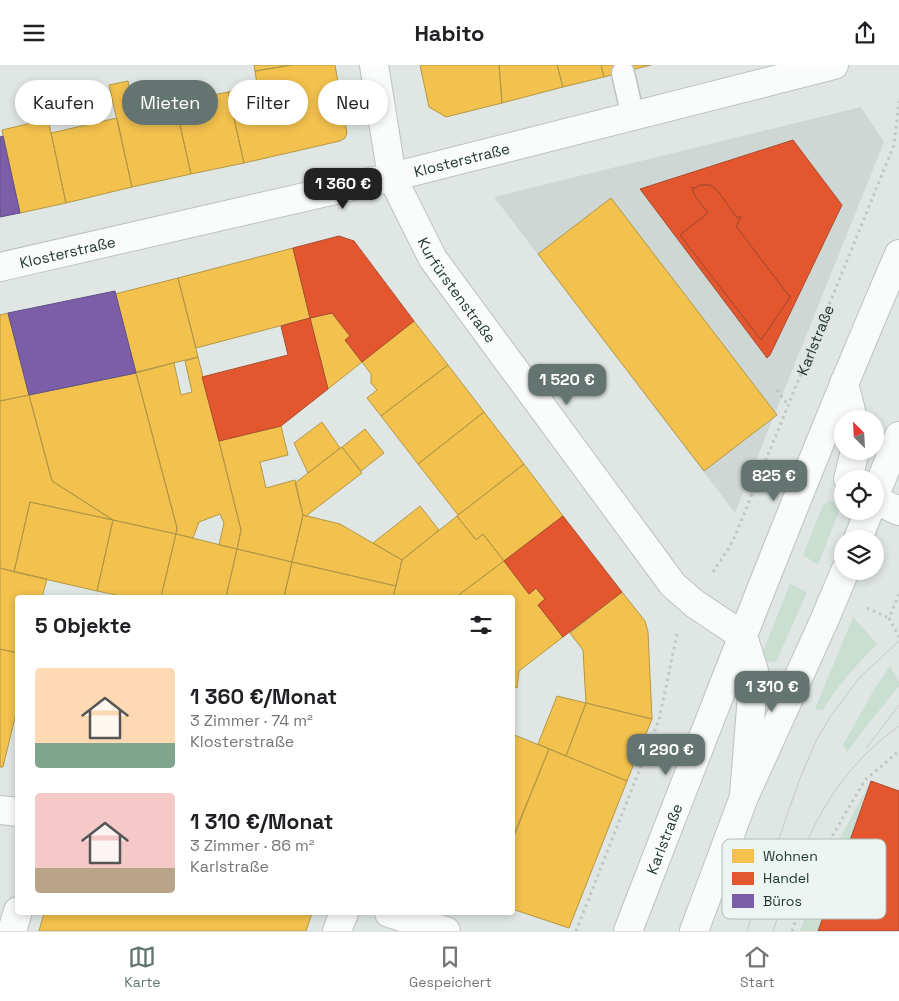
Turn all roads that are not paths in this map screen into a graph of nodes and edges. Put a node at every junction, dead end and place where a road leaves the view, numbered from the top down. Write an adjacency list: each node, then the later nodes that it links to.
1 (374, 65): 5 (street, Kurfürstenstraße)
2 (819, 67): 4 (street, Klosterstraße)
3 (623, 73): 4 (lane)
4 (633, 117): 5 (street, Klosterstraße)
5 (392, 177): 7 (street, Klosterstraße); 15 (street, Kurfürstenstraße)
6 (899, 253): 8 (street, Karlstraße)
7 (0, 267)
8 (844, 383): 9 (street); 15 (street, Karlstraße)
9 (851, 410)
10 (899, 436): 11 (street)
11 (884, 473)
12 (884, 504): 13 (street)
13 (899, 511)
14 (841, 580): 16 (street)
15 (743, 636): 16 (street); 27 (street, Karlstraße)
16 (744, 797): 19 (street)
17 (0, 810): 18 (street)
18 (15, 812)
19 (728, 839)
20 (722, 856): 28 (street)
21 (17, 915): 24 (street)
22 (343, 915): 25 (street)
23 (395, 915): 26 (street)
24 (12, 931)
25 (337, 931)
26 (446, 931)
27 (628, 931)
28 (694, 931)

